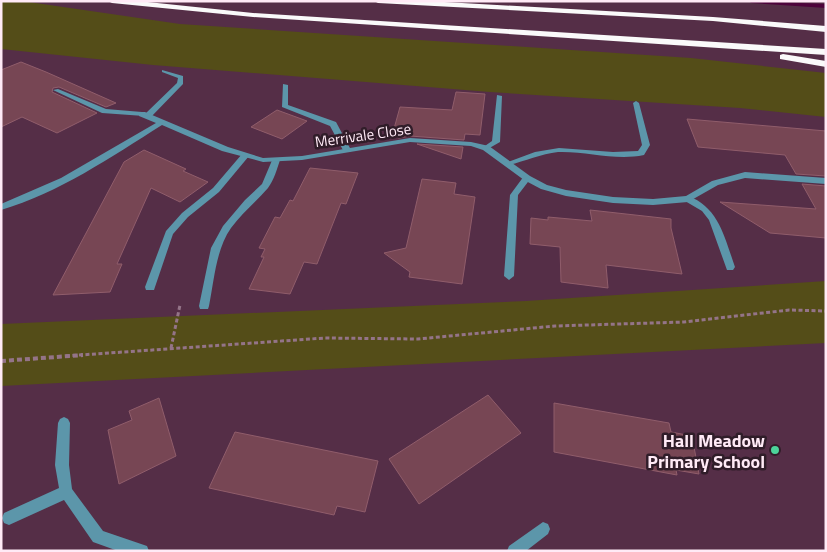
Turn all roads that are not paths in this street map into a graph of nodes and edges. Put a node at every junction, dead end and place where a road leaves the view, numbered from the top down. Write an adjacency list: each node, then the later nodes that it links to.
1 (112, 1): 4 (highway)
2 (378, 1): 3 (highway)
3 (826, 29)
4 (695, 42): 5 (highway); 6 (highway)
5 (826, 52)
6 (826, 64)
7 (164, 70): 12 (street)
8 (285, 85): 15 (street)
9 (56, 90): 12 (street, Merrivale Close)
10 (500, 96): 14 (street)
11 (636, 103): 18 (street)
12 (145, 115): 13 (street, Merrivale Close)
13 (162, 122): 16 (street, Merrivale Close); 22 (street)
14 (486, 148): 15 (street, Merrivale Close); 18 (street, Merrivale Close)
15 (347, 150): 17 (street, Merrivale Close)
16 (245, 156): 17 (street, Merrivale Close); 25 (street)
17 (276, 160): 26 (street)
18 (509, 163): 19 (street, Merrivale Close)
19 (527, 178): 21 (street, Merrivale Close); 24 (street)
20 (826, 181): 21 (street, Merrivale Close)
21 (688, 199): 23 (street)
22 (1, 207)
23 (730, 267)
24 (509, 276)
25 (150, 287)
26 (204, 306)
27 (64, 423): 28 (street)
28 (66, 492): 29 (street); 31 (street)
29 (9, 518)
30 (543, 529): 32 (street)
31 (142, 551)
32 (514, 551)

